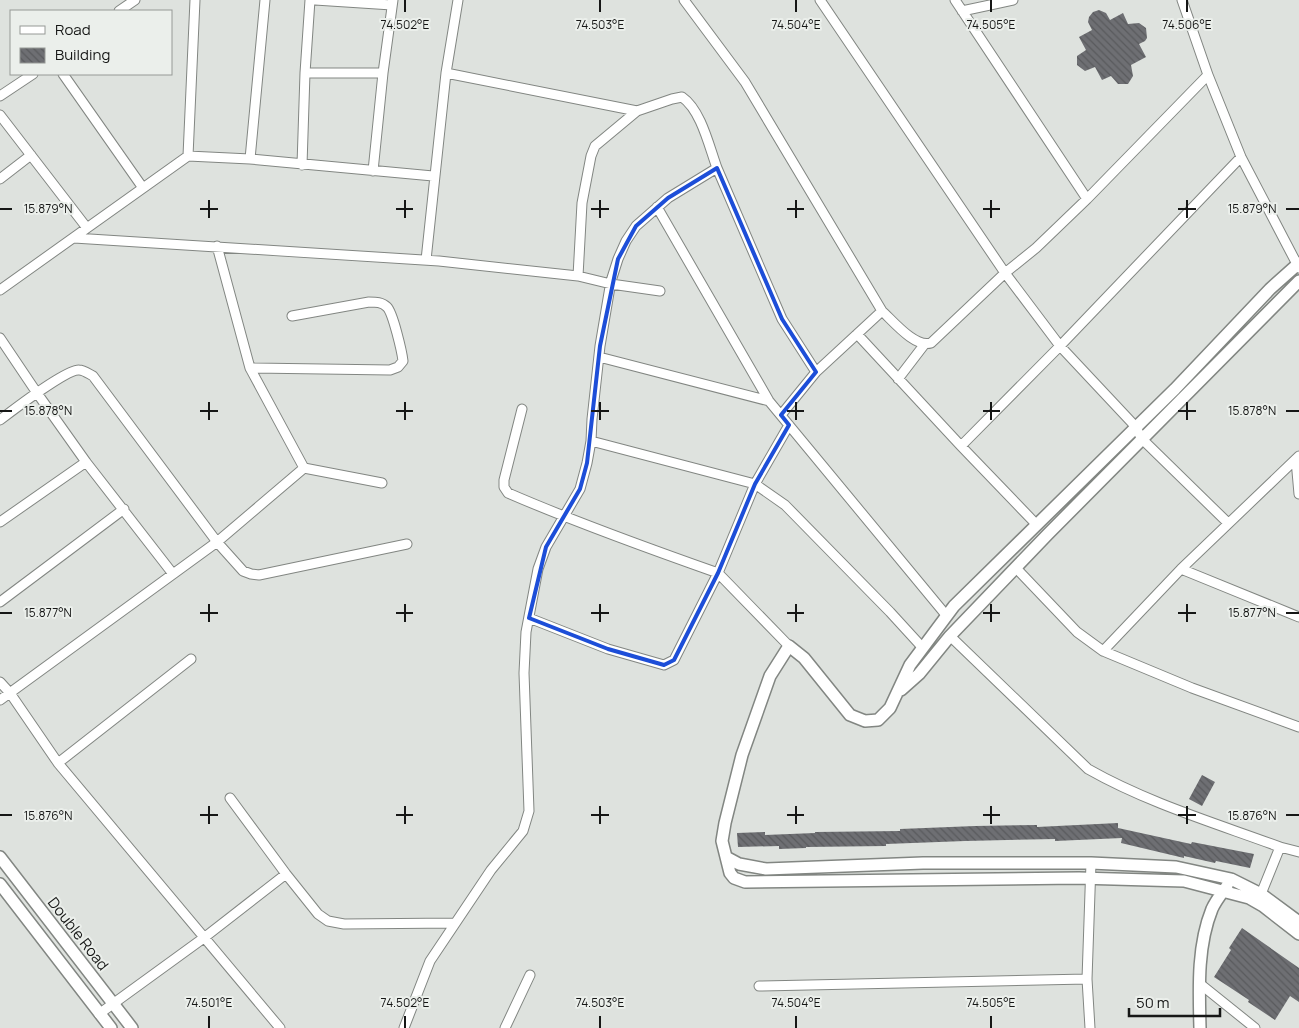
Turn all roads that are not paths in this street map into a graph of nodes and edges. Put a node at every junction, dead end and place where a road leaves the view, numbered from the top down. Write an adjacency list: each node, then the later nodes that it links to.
1 (135, 0): 13 (street)
2 (195, 0): 25 (street)
3 (265, 0): 27 (street)
4 (310, 0): 15 (street)
5 (315, 0): 12 (street)
6 (458, 0): 17 (street)
7 (684, 0): 47 (street)
8 (820, 0): 41 (street)
9 (955, 0): 14 (street)
10 (1013, 0): 14 (street)
11 (1182, 0): 20 (street)
12 (392, 2): 16 (street)
13 (120, 10)
14 (962, 11): 34 (street)
15 (305, 73): 16 (street); 28 (street)
16 (383, 73): 30 (street)
17 (446, 73): 22 (street); 31 (street)
18 (32, 75): 21 (street)
19 (64, 75): 33 (street)
20 (1208, 75): 26 (street); 34 (street)
21 (0, 96)
22 (637, 111): 29 (street); 42 (street)
23 (0, 115): 24 (street)
24 (32, 155): 32 (street); 36 (street)
25 (188, 156): 27 (street); 33 (street)
26 (1241, 157): 40 (street); 52 (street)
27 (250, 159): 28 (street)
28 (302, 165): 30 (street)
29 (717, 168): 35 (street); 55 (street)
30 (373, 171): 31 (street)
31 (433, 176): 39 (street)
32 (0, 179)
33 (143, 188): 36 (street)
34 (1087, 200): 41 (street)
35 (657, 207): 44 (street); 58 (street)
36 (87, 228): 37 (street)
37 (74, 238): 38 (street); 45 (street)
38 (218, 246): 39 (street); 54 (street)
39 (426, 260): 42 (street)
40 (1298, 265): 63 (street)
41 (1005, 273): 51 (street); 52 (street)
42 (578, 276): 44 (street)
43 (1299, 281): 64 (street)
44 (611, 284): 46 (street); 53 (street)
45 (0, 290)
46 (660, 291)
47 (882, 311): 49 (street); 51 (street)
48 (292, 316): 54 (street)
49 (856, 334): 55 (street); 56 (street)
50 (0, 338): 57 (street)
51 (924, 345): 56 (street)
52 (1060, 346): 63 (street); 66 (street)
53 (599, 357): 58 (street); 65 (street)
54 (250, 368): 69 (street)
55 (816, 372): 60 (street)
56 (898, 379): 66 (street)
57 (37, 393): 61 (street); 68 (street); 78 (street)
58 (769, 400): 60 (street)
59 (522, 409): 74 (street)
60 (781, 415): 62 (street)
61 (0, 420)
62 (789, 425): 71 (street); 85 (street)
63 (1135, 426): 64 (street); 77 (street)
64 (1142, 439): 76 (street); 80 (street)
65 (591, 440): 71 (street); 74 (street)
66 (961, 446): 77 (street)
67 (1297, 458): 72 (street); 76 (street)
68 (86, 462): 73 (street); 75 (street)
69 (304, 468): 70 (street); 78 (street)
70 (382, 483)
71 (755, 484): 82 (street); 90 (street)
72 (1299, 494)
73 (124, 509): 83 (street); 84 (street)
74 (563, 516): 82 (street); 87 (street)
75 (0, 522)
76 (1228, 523): 81 (street)
77 (1036, 524): 85 (street)
78 (217, 542): 79 (street); 83 (street)
79 (407, 544)
80 (1016, 568): 88 (street); 91 (street)
81 (1181, 569): 86 (street); 91 (street)
82 (718, 573): 87 (street); 89 (street)
83 (173, 574): 94 (street)
84 (0, 602)
85 (946, 615): 90 (street)
86 (1299, 617)
87 (529, 618): 112 (street)
88 (950, 636): 95 (street); 100 (street)
89 (789, 646): 95 (street); 103 (street)
90 (922, 647): 95 (street)
91 (1103, 651): 97 (street)
92 (191, 659): 98 (street)
93 (0, 682): 94 (street)
94 (10, 693): 96 (street); 98 (street)
95 (895, 696)
96 (0, 700)
97 (1299, 727)
98 (58, 763): 114 (street)
99 (230, 798): 105 (street)
100 (1280, 847): 101 (street); 110 (street)
101 (1299, 852)
102 (0, 857): 119 (street, Double Road)
103 (726, 857): 104 (street); 106 (street)
104 (1091, 863): 106 (street); 107 (street)
105 (286, 874): 112 (street); 114 (street)
106 (1090, 878): 109 (street); 116 (street)
107 (1231, 879): 109 (street); 110 (street)
108 (0, 884): 120 (street, Double Road)
109 (1224, 891): 113 (street); 117 (street)
110 (1261, 894): 111 (street)
111 (1299, 922)
112 (455, 923): 124 (street)
113 (1299, 934)
114 (205, 937): 119 (street); 123 (street)
115 (530, 975): 125 (street)
116 (1087, 979): 118 (street); 126 (street)
117 (1199, 984): 127 (street); 128 (street)
118 (759, 986)
119 (112, 1003): 120 (street); 122 (street, Double Road)
120 (99, 1014): 121 (street, Double Road)
121 (111, 1028)
122 (132, 1028)
123 (280, 1028)
124 (404, 1028)
125 (504, 1028)
126 (1090, 1028)
127 (1200, 1028)
128 (1255, 1028)

